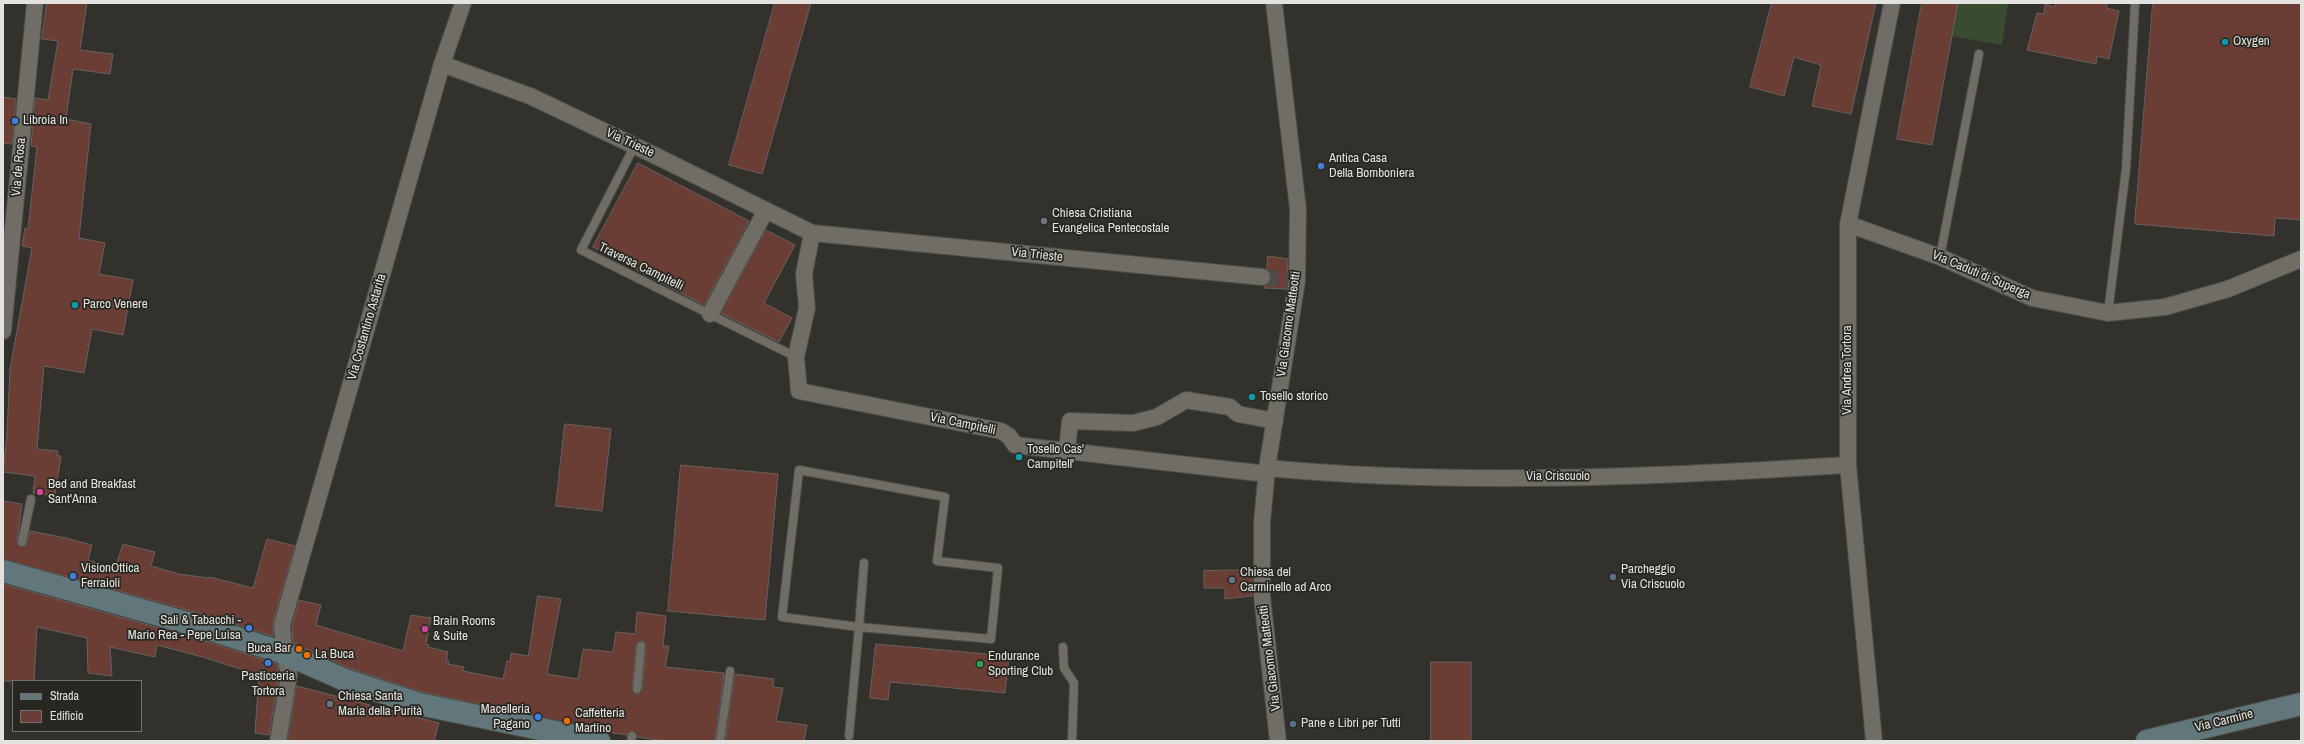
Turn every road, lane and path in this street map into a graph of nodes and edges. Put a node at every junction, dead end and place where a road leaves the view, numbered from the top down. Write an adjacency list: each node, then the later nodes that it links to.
1 (35, 3): 17 (street, Via de Rosa)
2 (463, 3): 7 (street, Via Costantino Astarita)
3 (1892, 3): 10 (street, Via Andrea Tortora)
4 (2135, 3): 15 (lane)
5 (1271, 4): 19 (street, Via Giacomo Matteotti)
6 (1979, 54): 12 (lane)
7 (442, 64): 8 (street, Via Trieste); 30 (street, Via Costantino Astarita)
8 (635, 146): 9 (street, Via Trieste); 16 (lane, Traversa Campitelli)
9 (766, 210): 11 (street, Via Trieste); 16 (street)
10 (1848, 224): 12 (street, Via Caduti di Superga); 21 (street, Via Andrea Tortora)
11 (812, 233): 14 (street, Via Trieste); 18 (street)
12 (1940, 257): 15 (street, Via Caduti di Superga)
13 (2301, 259): 15 (street, Via Caduti di Superga)
14 (1262, 277)
15 (2108, 313)
16 (710, 314): 18 (lane, Traversa Campitelli)
17 (3, 331)
18 (796, 357): 20 (street, Via Campitelli)
19 (1275, 421): 20 (street); 22 (street, Via Giacomo Matteotti)
20 (1066, 450): 22 (street, Via Campitelli)
21 (1848, 465): 22 (street, Via Criscuolo); 40 (street, Via Andrea Tortora)
22 (1267, 471): 39 (street, Via Giacomo Matteotti)
23 (32, 499): 24 (lane)
24 (22, 542)
25 (864, 563): 27 (lane)
26 (11, 571): 30 (street)
27 (859, 627): 27 (lane); 34 (lane)
28 (641, 646): 32 (lane)
29 (1063, 647): 38 (lane)
30 (284, 653): 35 (street, Via Costantino Astarita); 36 (street)
31 (730, 671): 37 (lane)
32 (637, 689)
33 (2301, 704): 41 (street, Via Carmine)
34 (849, 736)
35 (278, 741)
36 (599, 741)
37 (720, 741)
38 (1072, 741)
39 (1278, 741)
40 (1874, 741)
41 (2147, 741)

